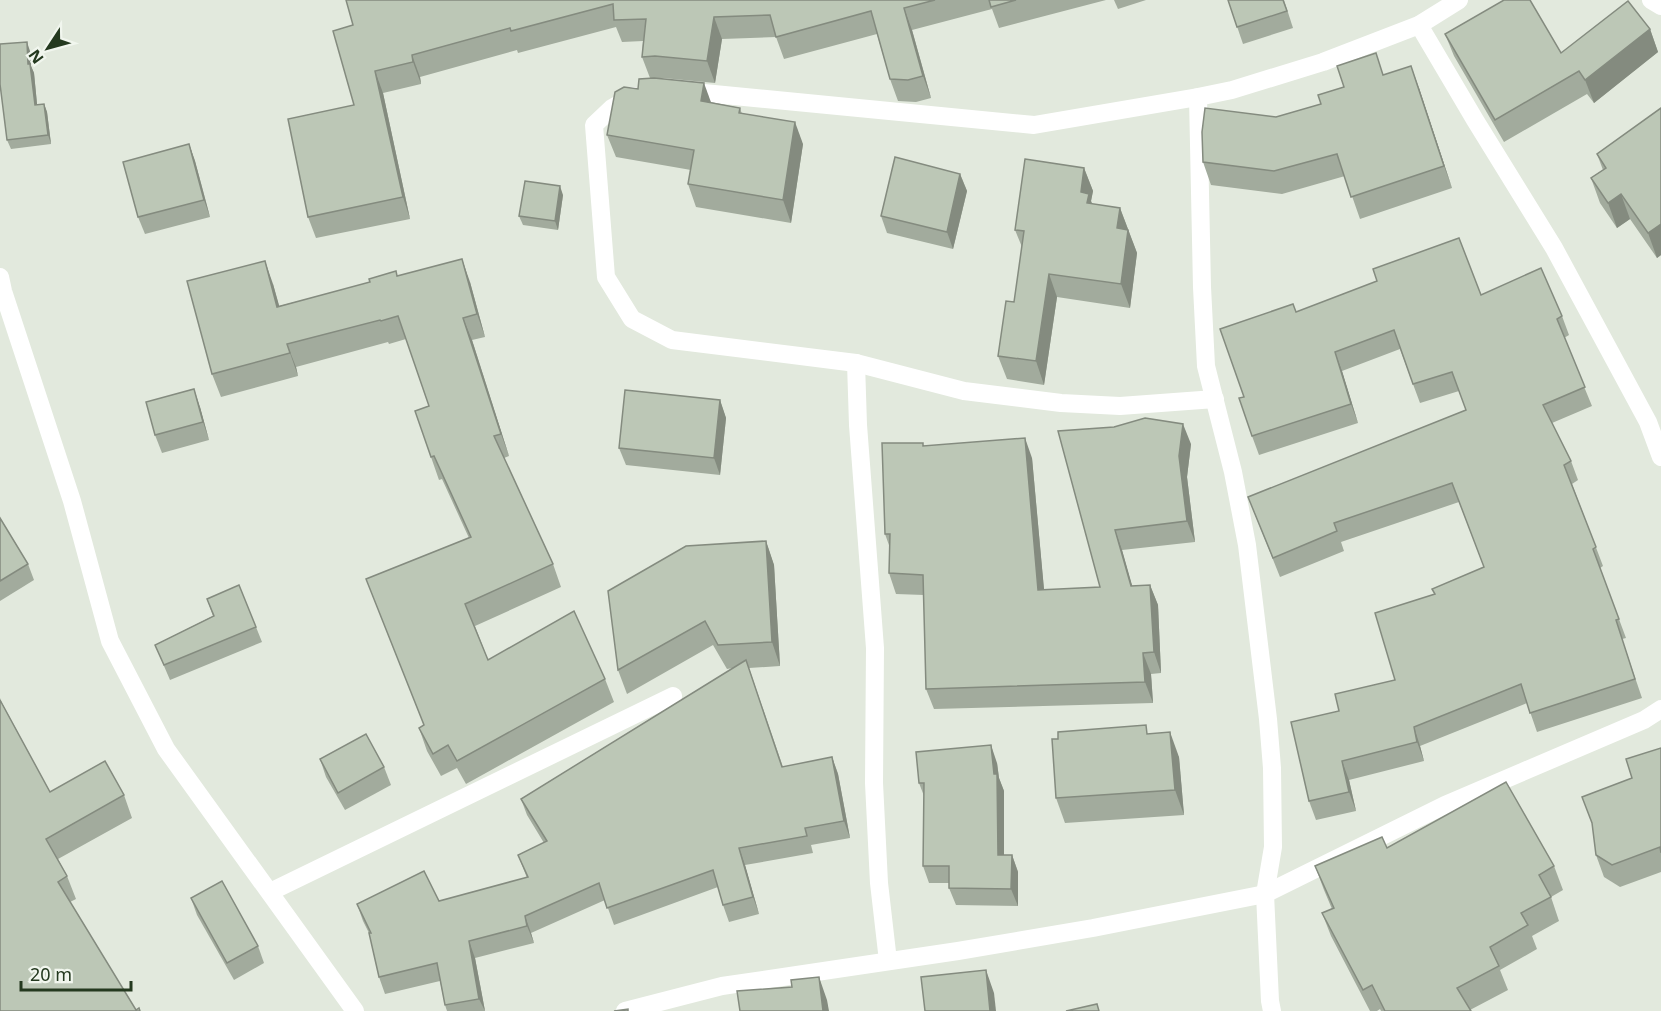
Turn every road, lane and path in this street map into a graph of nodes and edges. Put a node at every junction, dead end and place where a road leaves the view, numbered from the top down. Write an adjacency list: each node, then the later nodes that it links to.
1 (1459, 0): 4 (street)
2 (1651, 0): 3 (street)
3 (1661, 6)
4 (1419, 25): 5 (street); 9 (street)
5 (1198, 97): 7 (street); 8 (street)
6 (0, 277): 12 (street)
7 (856, 363): 8 (street); 14 (street)
8 (1215, 399): 13 (street)
9 (1661, 457)
10 (673, 696): 12 (street)
11 (1661, 708): 13 (street)
12 (270, 892): 15 (street)
13 (1265, 894): 14 (street); 17 (street)
14 (888, 961): 16 (street)
15 (355, 1011)
16 (625, 1011)
17 (1272, 1011)

